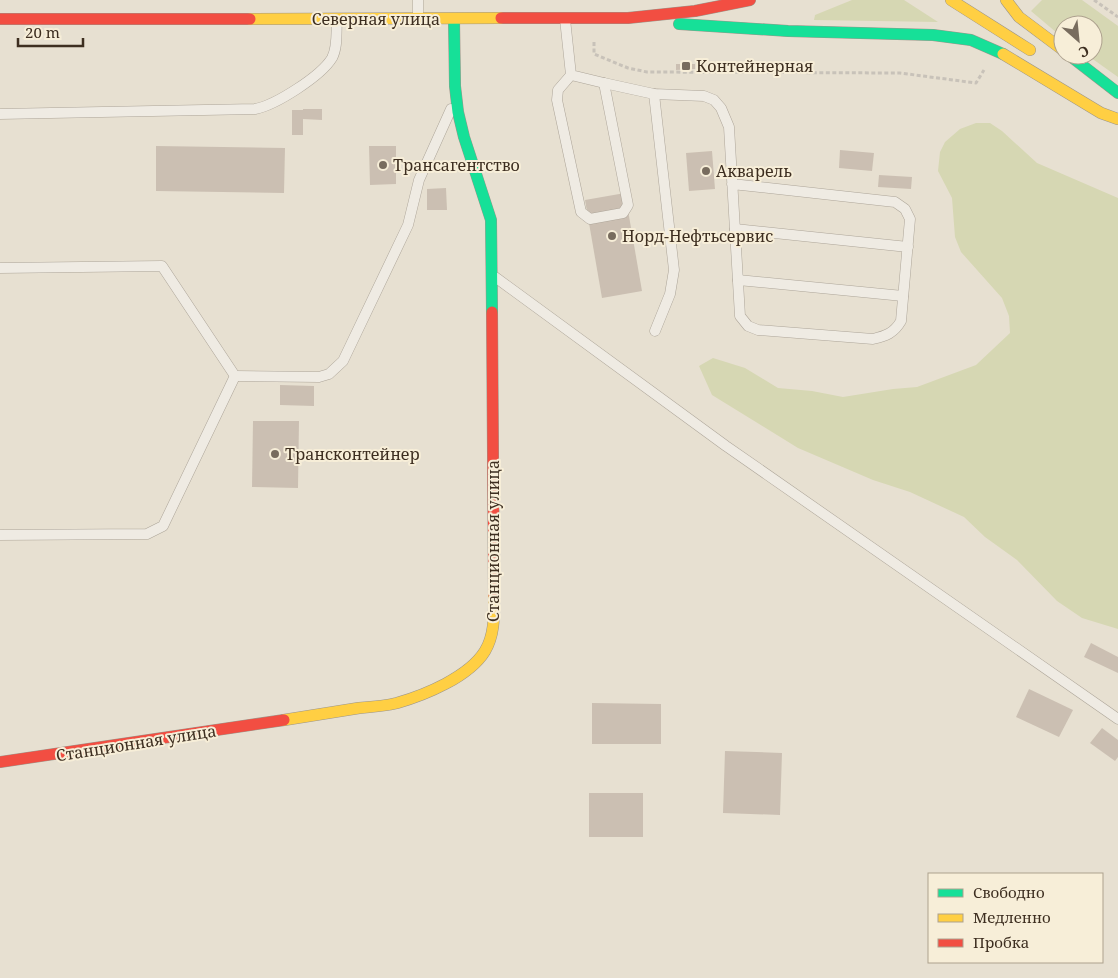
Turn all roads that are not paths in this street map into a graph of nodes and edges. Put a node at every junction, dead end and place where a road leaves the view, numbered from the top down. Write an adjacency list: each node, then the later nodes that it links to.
1 (418, 0): 8 (lane)
2 (750, 0): 5 (street, Северная улица)
3 (951, 0): 12 (street)
4 (1006, 0): 11 (street)
5 (593, 14): 10 (street, Северная улица); 20 (street)
6 (0, 19): 7 (street, Северная улица)
7 (337, 19): 8 (street, Северная улица); 19 (lane)
8 (418, 19): 9 (street, Северная улица)
9 (454, 19): 10 (street, Северная улица); 18 (street, Станционная улица)
10 (565, 19): 14 (lane)
11 (1053, 42)
12 (1040, 57)
13 (1082, 65): 16 (street)
14 (571, 75): 15 (lane); 15 (lane)
15 (604, 84): 17 (lane)
16 (1118, 93)
17 (654, 94): 21 (lane); 28 (lane)
18 (456, 99): 25 (street, Станционная улица); 29 (lane)
19 (0, 114)
20 (1118, 119)
21 (732, 184): 22 (lane); 23 (lane)
22 (735, 229): 23 (lane); 26 (lane)
23 (908, 247): 27 (lane)
24 (0, 268): 29 (lane)
25 (492, 275): 31 (lane); 32 (street, Станционная улица)
26 (738, 280): 27 (lane); 27 (lane)
27 (903, 296)
28 (655, 331)
29 (235, 376): 30 (lane)
30 (0, 535)
31 (1118, 719)
32 (0, 762)

